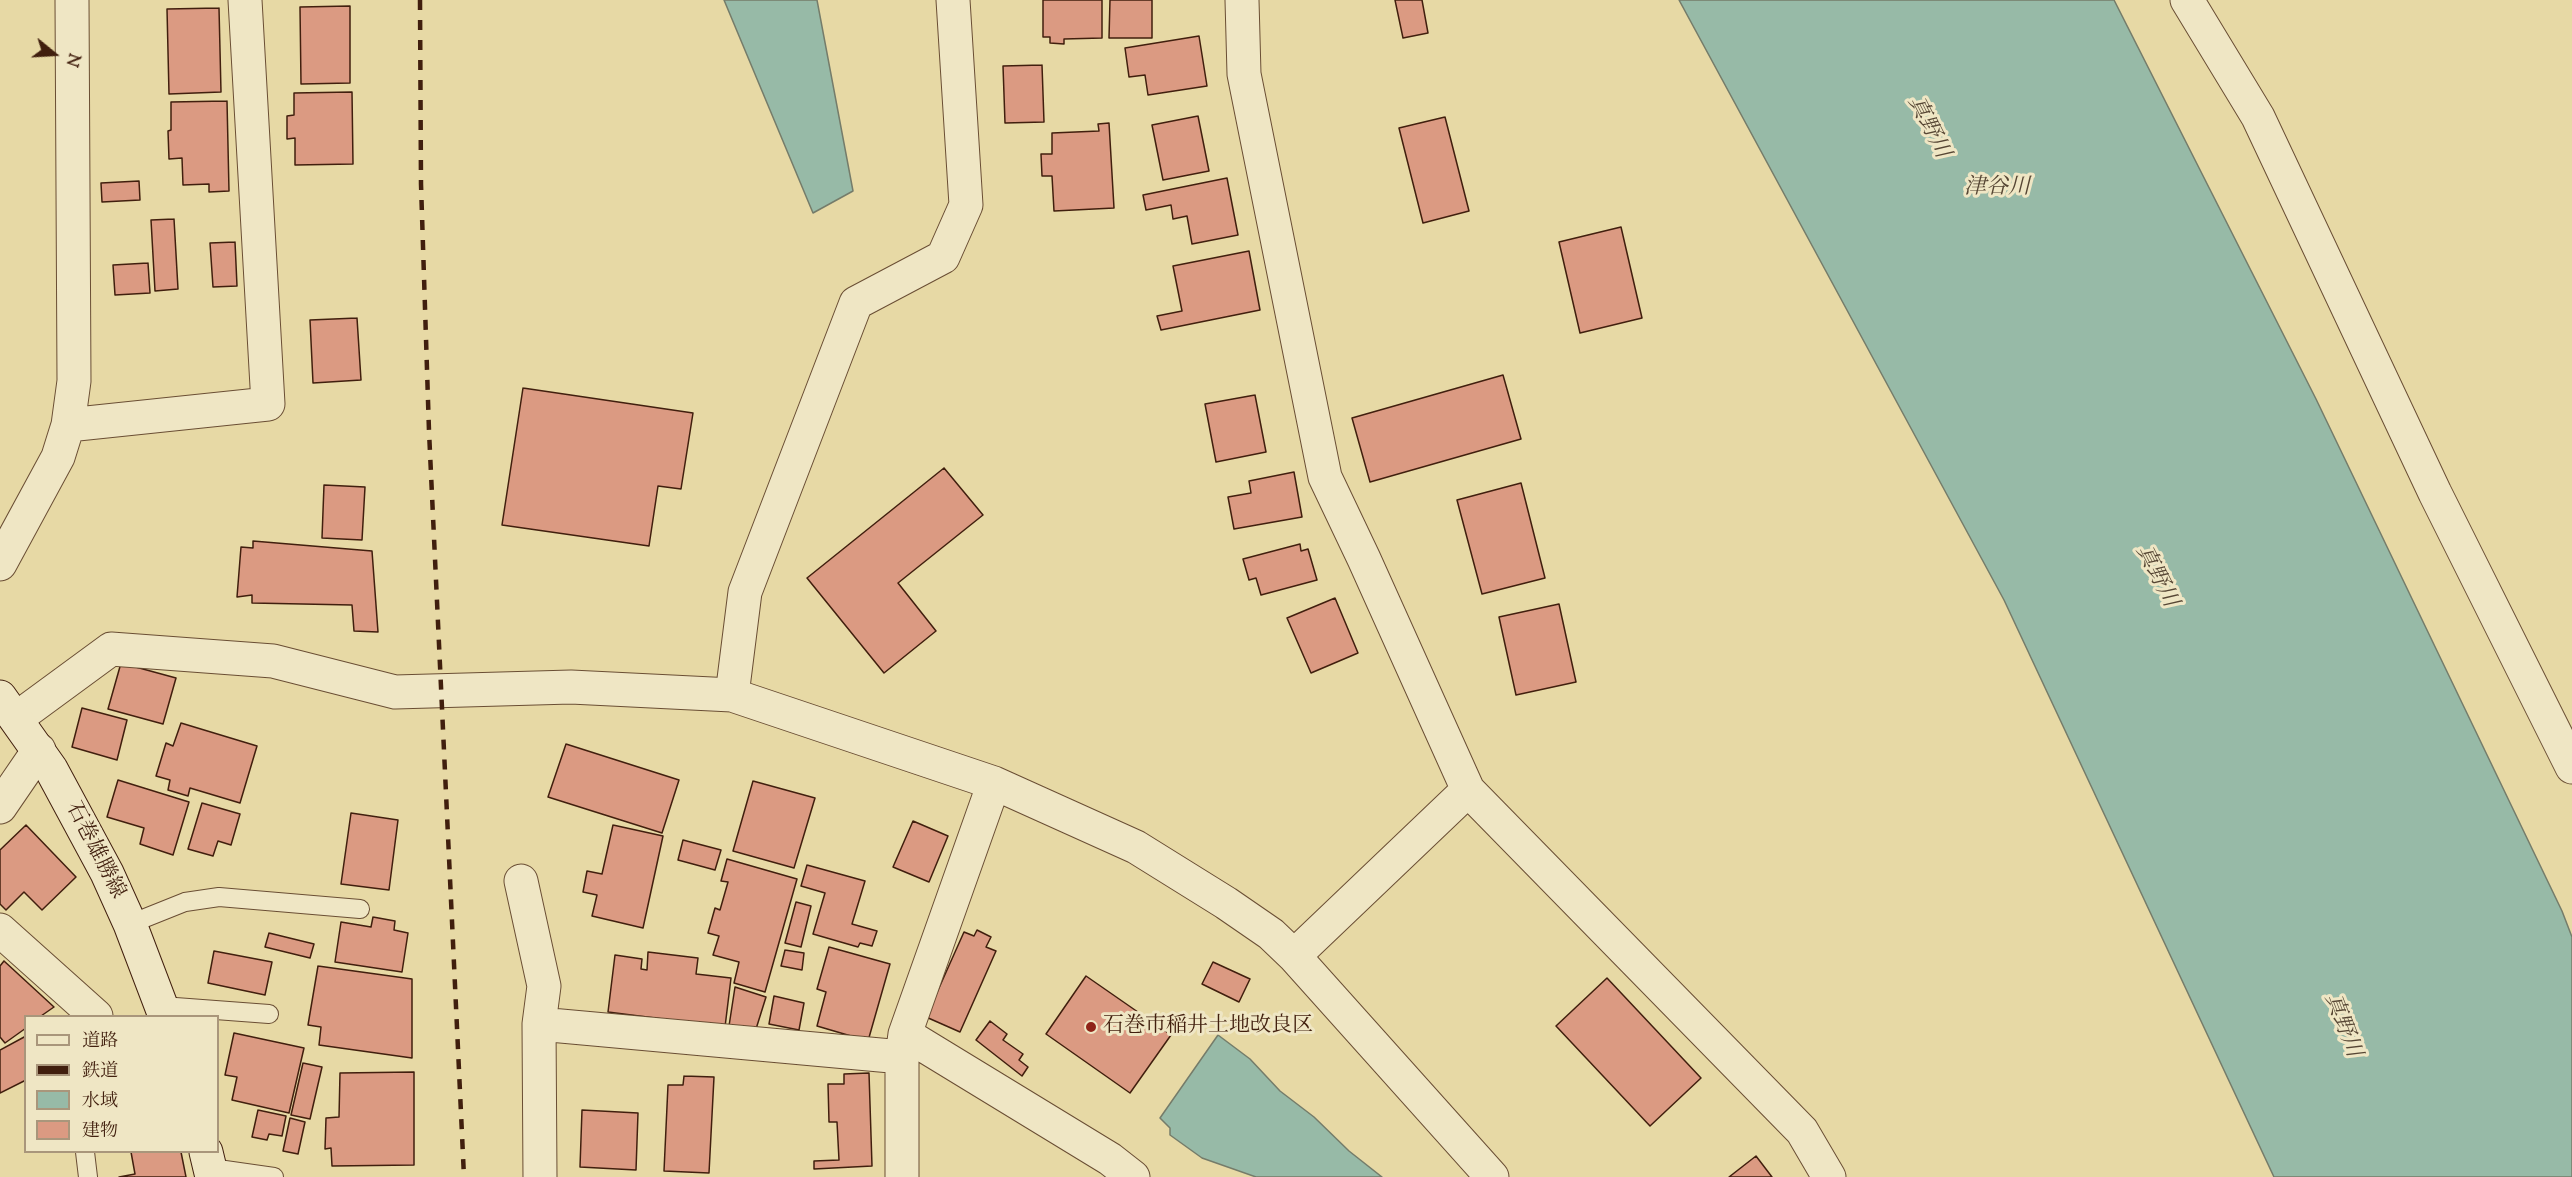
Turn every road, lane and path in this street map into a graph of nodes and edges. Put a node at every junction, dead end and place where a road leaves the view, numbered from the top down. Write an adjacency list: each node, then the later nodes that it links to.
1 (72, 0): 6 (street)
2 (245, 0): 6 (street)
3 (953, 0): 8 (street)
4 (1242, 0): 13 (street)
5 (2187, 0): 11 (street)
6 (68, 424): 7 (street)
7 (0, 564)
8 (732, 695): 9 (street); 12 (street)
9 (8, 708): 10 (street, 石巻雄勝線)
10 (39, 750): 14 (street); 17 (street, 石巻雄勝線)
11 (2572, 767)
12 (994, 783): 19 (street); 24 (street)
13 (1468, 790): 19 (street); 33 (street)
14 (0, 807)
15 (521, 881): 23 (street)
16 (360, 909): 17 (lane)
17 (130, 924): 20 (street, 石巻雄勝線)
18 (0, 930): 22 (street)
19 (1294, 956): 32 (street)
20 (164, 1011): 21 (lane)
21 (269, 1014)
22 (94, 1015)
23 (539, 1024): 24 (street); 29 (street)
24 (904, 1045): 30 (street); 31 (street)
25 (85, 1153): 27 (lane)
26 (210, 1165): 28 (lane)
27 (88, 1177)
28 (274, 1177)
29 (540, 1177)
30 (902, 1177)
31 (1133, 1177)
32 (1492, 1177)
33 (1829, 1177)

